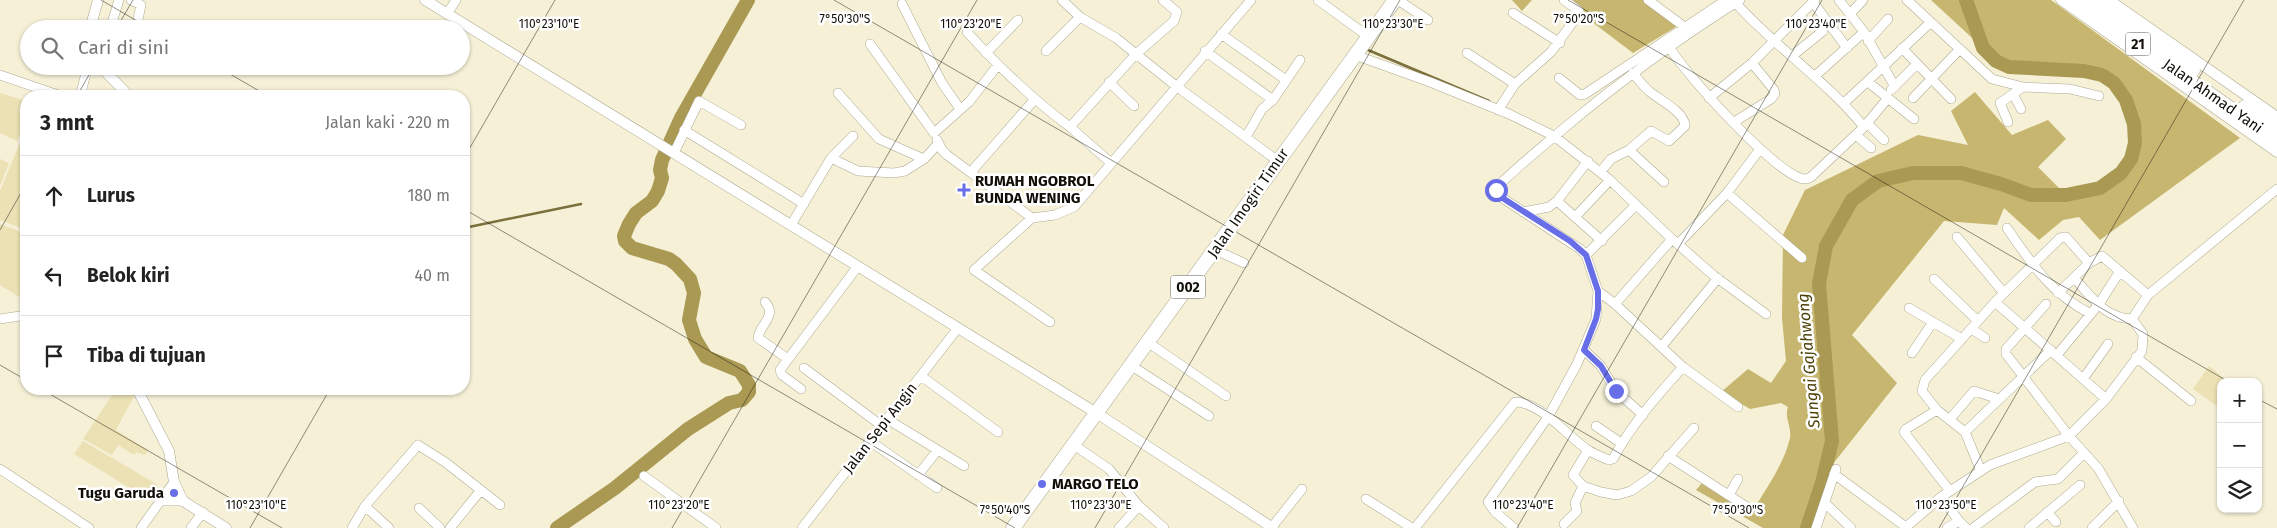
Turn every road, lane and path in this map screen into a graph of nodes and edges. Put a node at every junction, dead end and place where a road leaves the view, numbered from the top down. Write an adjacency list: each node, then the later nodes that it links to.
1 (98, 0): 28 (street)
2 (118, 0): 29 (street)
3 (131, 0): 30 (street)
4 (425, 0): 25 (street)
5 (456, 0): 25 (street)
6 (1062, 0): 26 (street)
7 (1163, 0): 54 (street)
8 (1251, 0): 40 (street)
9 (1318, 0): 45 (street)
10 (1397, 0): 33 (street); 45 (main road, Jalan Imogiri Timur / 002)
11 (1564, 0): 42 (street)
12 (1648, 0): 36 (street)
13 (1839, 0): 24 (street)
14 (1863, 0): 24 (street)
15 (1907, 0): 34 (street)
16 (2061, 0): 72 (street)
17 (2075, 0): 72 (main road, Jalan Ahmad Yani / 21)
18 (2093, 0): 72 (main road, Jalan Ahmad Yani / 21)
19 (2109, 0): 72 (street)
20 (1734, 1): 36 (street); 43 (street)
21 (1814, 1): 43 (street); 47 (street)
22 (902, 4): 92 (street)
23 (1512, 13): 42 (street)
24 (1851, 13): 39 (street)
25 (447, 14): 31 (street)
26 (1080, 17): 50 (street); 54 (street)
27 (1888, 19): 41 (street)
28 (92, 20)
29 (112, 20)
30 (138, 20)
31 (457, 20)
32 (1018, 20): 52 (street)
33 (1428, 20)
34 (1931, 22): 48 (street); 49 (street)
35 (470, 28): 115 (street)
36 (1688, 30): 46 (street)
37 (1823, 31): 55 (street)
38 (967, 32): 52 (street)
39 (1864, 32): 41 (street); 47 (street)
40 (1221, 34): 51 (street); 67 (street)
41 (1868, 41): 60 (street)
42 (1560, 43): 71 (street)
43 (1774, 43): 55 (street); 57 (street)
44 (870, 44): 104 (street)
45 (1363, 44): 93 (street); 119 (main road, Jalan Imogiri Timur / 002)
46 (1667, 45): 61 (street); 84 (street)
47 (1847, 48): 65 (street)
48 (1902, 48): 58 (street); 60 (street)
49 (1960, 49): 68 (street); 75 (street)
50 (1046, 51)
51 (1205, 51): 73 (street); 88 (street)
52 (986, 52): 59 (street)
53 (1467, 53): 71 (street)
54 (1136, 54): 69 (street); 73 (street)
55 (1792, 56): 65 (street)
56 (1300, 60): 67 (street)
57 (1752, 63): 84 (street); 97 (street)
58 (1917, 64): 68 (street); 74 (street)
59 (998, 65): 86 (street); 92 (street)
60 (1883, 65): 70 (street); 74 (street)
61 (1634, 69): 79 (street); 114 (street)
62 (86, 75): 77 (street)
63 (108, 75): 78 (street)
64 (0, 76): 76 (street)
65 (1815, 76): 89 (street)
66 (1559, 78): 79 (street)
67 (1286, 80): 88 (street)
68 (1931, 80): 85 (street); 87 (street)
69 (1109, 82): 90 (street); 101 (street)
70 (1868, 82): 83 (street); 89 (street)
71 (1515, 84): 93 (street)
72 (2205, 84): 96 (main road, Jalan Ahmad Yani / 21)
73 (1176, 86): 108 (street); 121 (street)
74 (1894, 86): 83 (street)
75 (2023, 87): 81 (street); 82 (street)
76 (42, 90)
77 (82, 90)
78 (122, 90)
79 (1599, 92): 107 (street)
80 (838, 93): 118 (street)
81 (2013, 94): 91 (street); 98 (street)
82 (2099, 96)
83 (1887, 97): 94 (street); 100 (street)
84 (1709, 98): 97 (street)
85 (1913, 98)
86 (1035, 99): 101 (street); 123 (street)
87 (1951, 99)
88 (1273, 100): 108 (street)
89 (1844, 103): 100 (street)
90 (1134, 106)
91 (2021, 109)
92 (960, 110): 104 (street)
93 (1498, 110): 107 (street)
94 (1914, 118)
95 (2277, 118): 96 (street)
96 (2256, 120): 102 (main road, Jalan Ahmad Yani / 21); 110 (main road, Jalan Ahmad Yani / 21); 116 (street)
97 (1734, 122): 113 (street)
98 (2008, 122)
99 (741, 124): 103 (street)
100 (1866, 125): 105 (street); 109 (street)
101 (1070, 126): 121 (street)
102 (2277, 130)
103 (683, 131): 115 (street); 129 (street)
104 (934, 133): 111 (street)
105 (1856, 135): 112 (street); 113 (street)
106 (853, 136): 117 (street)
107 (1554, 136): 120 (street); 131 (street)
108 (1246, 137): 119 (street)
109 (1884, 140)
110 (2277, 141)
111 (938, 144): 118 (street); 123 (street)
112 (1871, 148)
113 (1760, 149): 127 (street)
114 (1629, 150): 122 (street); 125 (street)
115 (675, 152): 134 (street)
116 (2277, 152)
117 (831, 158): 118 (street); 129 (street)
118 (924, 159)
119 (1278, 161): 139 (main road, Jalan Imogiri Timur / 002)
120 (1588, 162): 122 (street); 128 (street)
121 (1111, 163): 133 (street)
122 (1601, 171): 124 (street)
123 (972, 172): 133 (street)
124 (1610, 180): 130 (street); 132 (street)
125 (1664, 182)
126 (2277, 189): 153 (street)
127 (1727, 192): 138 (street); 141 (street)
128 (1557, 201): 131 (street); 132 (street)
129 (804, 204): 134 (street)
130 (1636, 205): 137 (street); 138 (street)
131 (1523, 212): 140 (street)
132 (1576, 216): 137 (street)
133 (1032, 218): 166 (street)
134 (791, 225): 145 (street)
135 (2007, 228): 144 (street)
136 (1957, 237): 152 (street)
137 (1602, 241): 140 (street)
138 (1675, 242): 147 (street); 156 (street)
139 (1215, 250): 142 (street); 173 (main road, Jalan Imogiri Timur / 002)
140 (1586, 255): 150 (street)
141 (1802, 258)
142 (1244, 263)
143 (2090, 263): 144 (street); 146 (street); 148 (street)
144 (2032, 264): 151 (street); 152 (street)
145 (858, 266): 168 (street); 180 (street)
146 (2120, 271): 153 (street); 158 (street)
147 (1718, 278): 160 (street); 175 (street)
148 (2074, 278): 151 (street); 158 (street)
149 (1934, 280): 165 (street)
150 (1598, 291): 156 (street); 176 (street)
151 (2058, 292): 161 (street)
152 (2004, 293): 155 (street)
153 (2148, 295): 164 (street)
154 (765, 302): 180 (street)
155 (1995, 302): 165 (street); 169 (street)
156 (1615, 304): 175 (street)
157 (2046, 304): 169 (street)
158 (2099, 304): 161 (street); 164 (street)
159 (1910, 308): 167 (street)
160 (1766, 314)
161 (2091, 314): 177 (street)
162 (20, 316): 163 (street)
163 (0, 319)
164 (2132, 319): 179 (street)
165 (1978, 321): 170 (street)
166 (1050, 322)
167 (1933, 322): 172 (street); 178 (street)
168 (958, 328): 184 (street, Jalan Sepi Angin); 195 (street)
169 (2025, 328): 177 (street); 185 (street)
170 (1972, 329): 171 (street); 172 (street)
171 (1984, 338)
172 (1962, 339): 194 (street)
173 (1149, 343): 181 (main road, Jalan Imogiri Timur / 002); 189 (street)
174 (2108, 344): 186 (street)
175 (1662, 346): 183 (street)
176 (1584, 350): 196 (street); 198 (street)
177 (2054, 352): 185 (street); 186 (street)
178 (1912, 353)
179 (2136, 357): 191 (street); 192 (street)
180 (788, 359): 187 (street)
181 (1132, 366): 195 (main road, Jalan Imogiri Timur / 002); 197 (street)
182 (804, 368): 200 (street)
183 (1683, 368): 193 (street); 196 (street)
184 (920, 376): 200 (street, Jalan Sepi Angin); 203 (street)
185 (2023, 376): 190 (street); 205 (street)
186 (2083, 379): 191 (street)
187 (801, 389)
188 (140, 395): 219 (street)
189 (1226, 396)
190 (1999, 399): 199 (street); 204 (street)
191 (2106, 399): 205 (street)
192 (2191, 401)
193 (1738, 407)
194 (1936, 410): 199 (street); 225 (street)
195 (1098, 414): 208 (main road, Jalan Imogiri Timur / 002); 256 (street)
196 (1643, 415): 207 (street)
197 (1208, 416)
198 (1548, 417): 209 (street); 257 (street); 258 (street)
199 (1950, 419): 204 (street)
200 (884, 422): 206 (street, Jalan Sepi Angin); 210 (street)
201 (1596, 426): 207 (street)
202 (1694, 428): 212 (street)
203 (998, 432)
204 (1965, 432): 215 (street)
205 (2068, 436): 211 (street); 215 (street)
206 (870, 441): 216 (street); 253 (street, Jalan Sepi Angin)
207 (1622, 443): 209 (street)
208 (1074, 445): 235 (street); 243 (main road, Jalan Imogiri Timur / 002)
209 (1588, 450): 221 (street)
210 (937, 451): 213 (street); 216 (street)
211 (2084, 453): 231 (street); 264 (street)
212 (1668, 456): 221 (street); 226 (street)
213 (964, 466)
214 (0, 469): 244 (street)
215 (1981, 470): 225 (street)
216 (918, 475): 222 (street)
217 (644, 476): 252 (street)
218 (1738, 479): 226 (street)
219 (174, 482): 229 (street); 230 (street)
220 (2080, 485): 239 (street)
221 (1583, 486): 242 (street)
222 (937, 488)
223 (1302, 488): 256 (street)
224 (481, 490): 233 (street); 234 (street); 251 (street)
225 (1950, 491): 227 (street)
226 (1728, 495): 237 (street)
227 (1941, 498): 240 (street); 261 (street)
228 (1366, 499): 257 (street)
229 (162, 501): 230 (street); 245 (street)
230 (183, 501): 238 (street)
231 (2119, 501): 266 (street); 267 (street)
232 (1825, 503): 259 (street); 260 (street); 261 (street)
233 (500, 505)
234 (365, 506): 248 (street); 249 (street)
235 (1139, 506): 254 (street); 255 (street)
236 (420, 508): 250 (street)
237 (1750, 509)
238 (203, 512): 246 (street); 247 (street)
239 (2047, 512): 241 (street); 265 (street)
240 (1959, 521): 262 (street); 263 (street)
241 (2056, 522)
242 (1564, 524)
243 (1015, 527)
244 (89, 528)
245 (141, 528)
246 (191, 528)
247 (226, 528)
248 (352, 528)
249 (389, 528)
250 (440, 528)
251 (450, 528)
252 (716, 528)
253 (802, 528)
254 (1119, 528)
255 (1164, 528)
256 (1272, 528)
257 (1413, 528)
258 (1514, 528)
259 (1816, 528)
260 (1851, 528)
261 (1907, 528)
262 (1947, 528)
263 (1966, 528)
264 (1973, 528)
265 (2029, 528)
266 (2092, 528)
267 (2133, 528)

